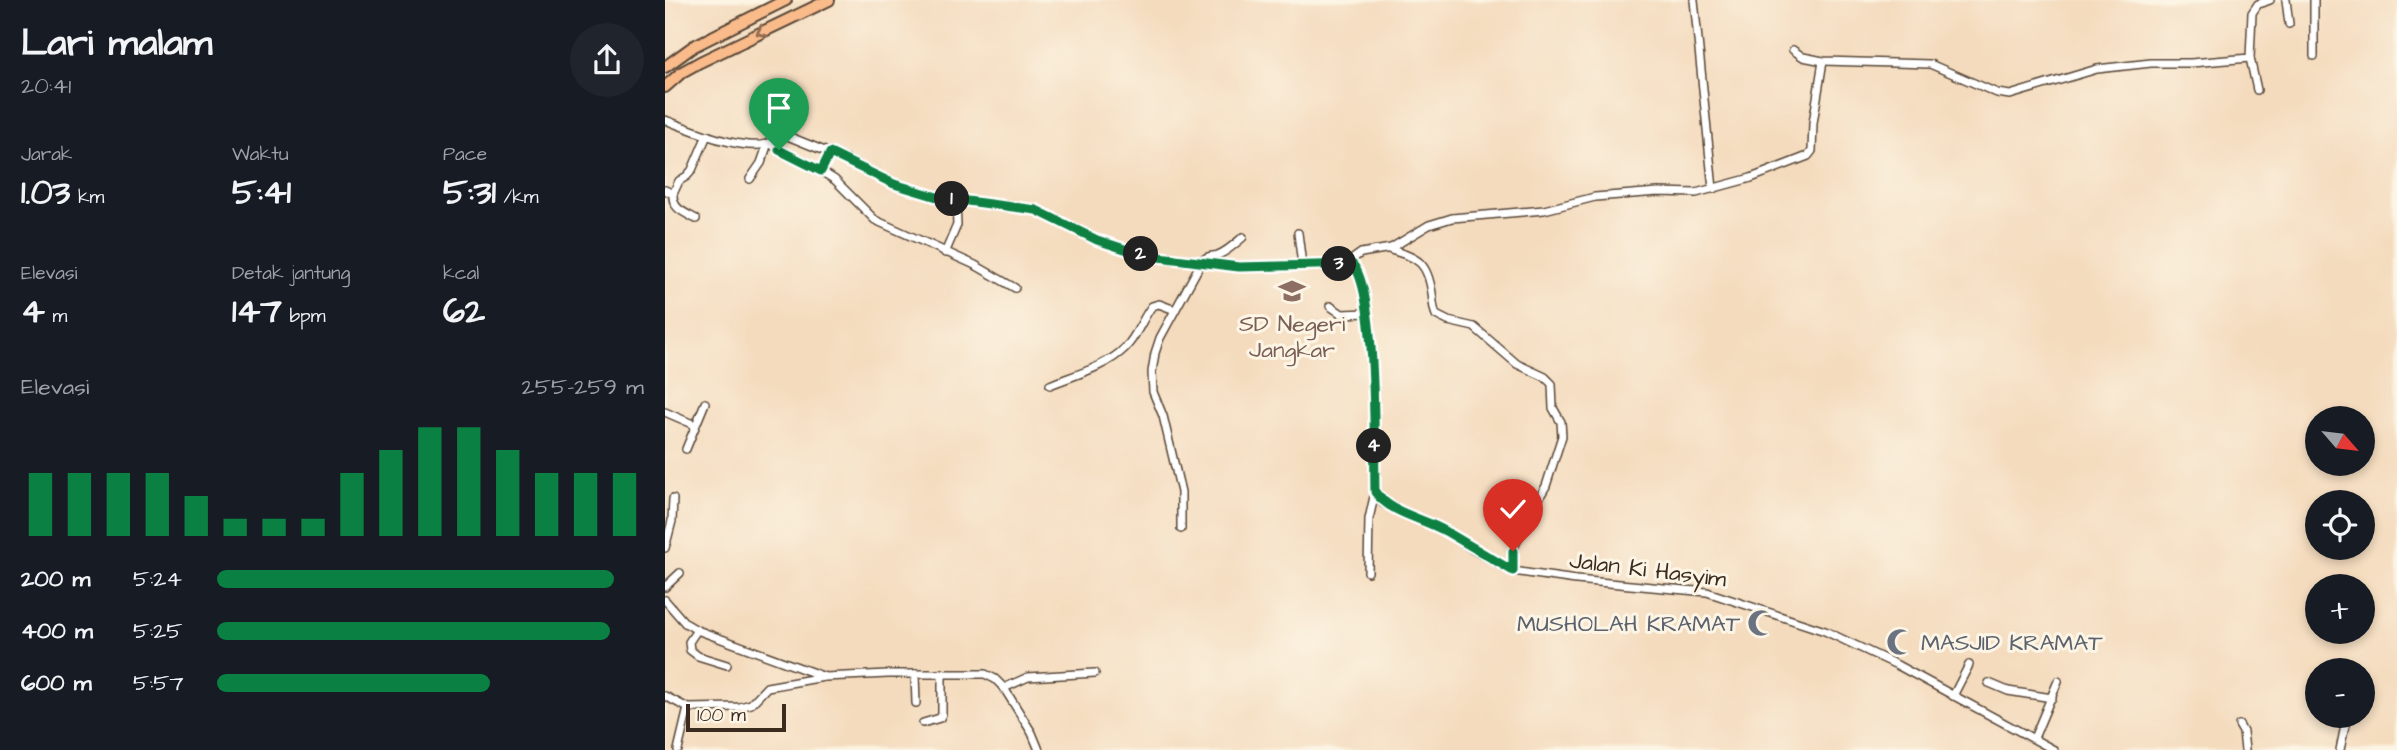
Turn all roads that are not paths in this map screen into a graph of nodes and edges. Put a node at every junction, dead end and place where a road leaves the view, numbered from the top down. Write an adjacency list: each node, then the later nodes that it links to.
1 (786, 0): 12 (highway)
2 (829, 0): 13 (highway, one-way to 13)
3 (1694, 0): 21 (street)
4 (2270, 0): 10 (street)
5 (2286, 0): 7 (street)
6 (2314, 0): 9 (street)
7 (2289, 24)
8 (1793, 50): 11 (street)
9 (2314, 56)
10 (2250, 58): 11 (street); 14 (street)
11 (1823, 61): 21 (street)
12 (665, 68)
13 (665, 87)
14 (2257, 90)
15 (665, 120): 16 (street)
16 (707, 135): 17 (street); 22 (street)
17 (768, 144): 18 (street); 19 (street); 20 (street)
18 (830, 153): 19 (street); 23 (street)
19 (821, 171): 28 (street)
20 (750, 179)
21 (1713, 189): 27 (street)
22 (669, 192): 24 (street)
23 (956, 200): 28 (street); 29 (street)
24 (696, 219)
25 (1297, 233): 31 (street)
26 (1243, 237): 29 (street)
27 (1386, 248): 30 (street); 45 (street)
28 (945, 253): 32 (street)
29 (1202, 261): 31 (street); 34 (street)
30 (1352, 264): 31 (street); 35 (street)
31 (1302, 265)
32 (1015, 288)
33 (1330, 306): 35 (street)
34 (1175, 310): 36 (street); 43 (street)
35 (1368, 313): 41 (street)
36 (1049, 385)
37 (705, 402): 39 (street)
38 (665, 412): 39 (street)
39 (695, 425): 40 (street)
40 (685, 449)
41 (1375, 492): 45 (street, Jalan Ki Hasyim); 46 (street)
42 (673, 499): 44 (street)
43 (1181, 528)
44 (665, 548)
45 (1513, 571): 61 (street, Jalan Ki Hasyim)
46 (1368, 572)
47 (680, 573): 48 (street)
48 (665, 587)
49 (665, 600): 50 (street)
50 (697, 630): 51 (street); 56 (street)
51 (727, 665)
52 (1969, 665): 61 (street)
53 (1095, 673): 59 (street)
54 (915, 674): 55 (street); 56 (street); 63 (street)
55 (942, 674): 59 (street); 65 (street)
56 (825, 677): 64 (street)
57 (2058, 681): 62 (street)
58 (1989, 683): 62 (street)
59 (1004, 688): 70 (street)
60 (665, 696): 64 (street)
61 (1953, 696): 68 (street, Jalan Ki Hasyim)
62 (2052, 698): 68 (street)
63 (916, 703)
64 (688, 708): 69 (street)
65 (923, 723)
66 (2239, 725): 72 (street)
67 (2345, 728): 73 (street)
68 (2034, 738): 71 (street, Jalan Ki Hasyim)
69 (678, 750)
70 (1039, 750)
71 (2054, 750)
72 (2245, 750)
73 (2340, 750)

